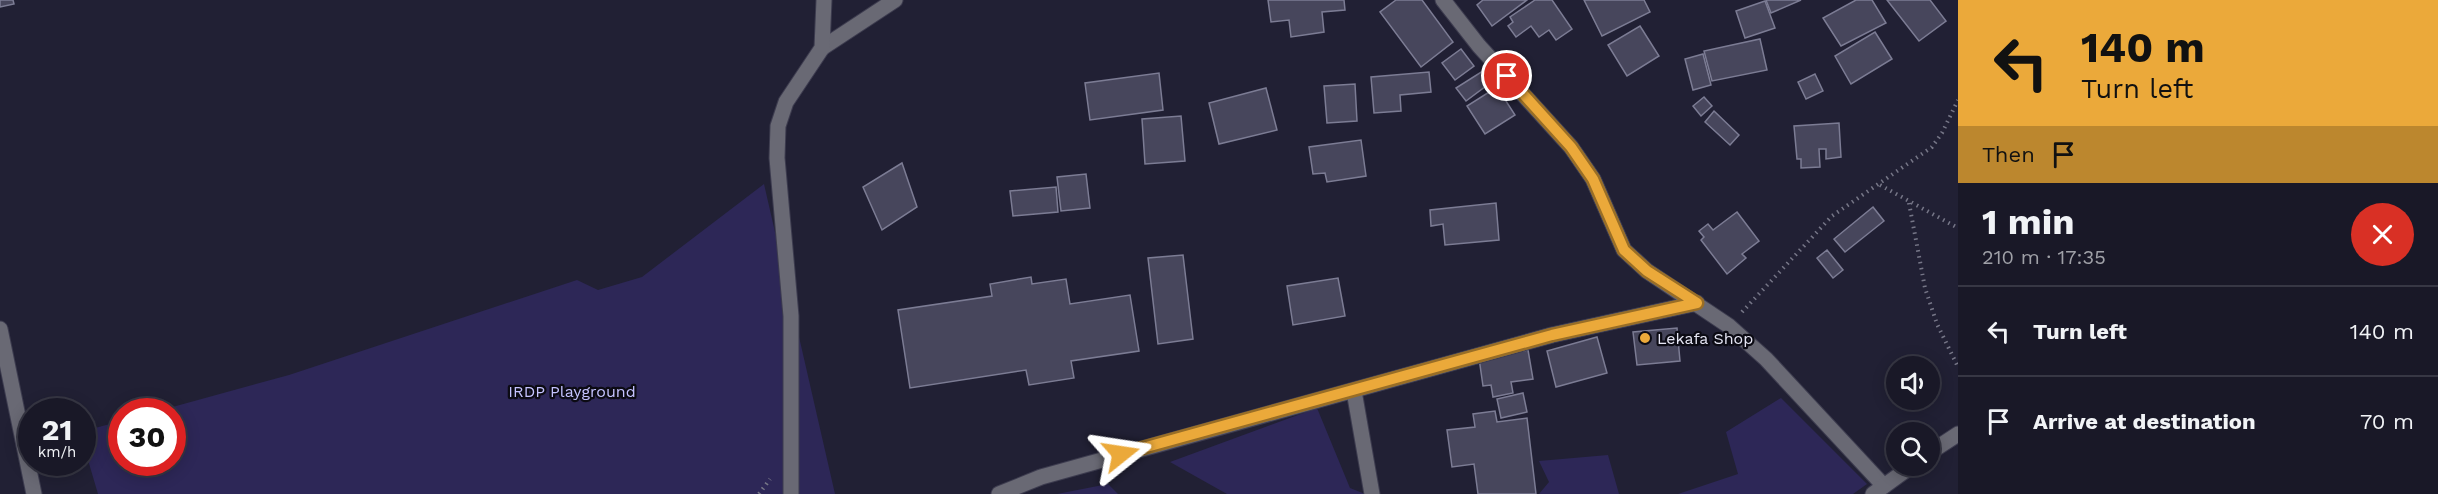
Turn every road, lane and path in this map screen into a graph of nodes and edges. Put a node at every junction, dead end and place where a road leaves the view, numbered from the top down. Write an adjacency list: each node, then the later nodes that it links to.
1 (824, 0): 4 (street)
2 (894, 0): 4 (street)
3 (1443, 0): 9 (street)
4 (822, 48): 19 (street)
5 (1958, 100): 6 (path)
6 (1880, 185): 7 (path); 10 (path)
7 (1908, 203): 8 (path); 12 (path)
8 (1958, 228)
9 (1697, 303): 10 (street); 13 (street)
10 (1729, 326): 17 (street)
11 (0, 329): 18 (street)
12 (1958, 367)
13 (1354, 392): 20 (street); 21 (street)
14 (1958, 434): 15 (street)
15 (1940, 446)
16 (1898, 476): 17 (street)
17 (1878, 490)
18 (34, 494)
19 (791, 494)
20 (999, 494)
21 (1372, 494)

